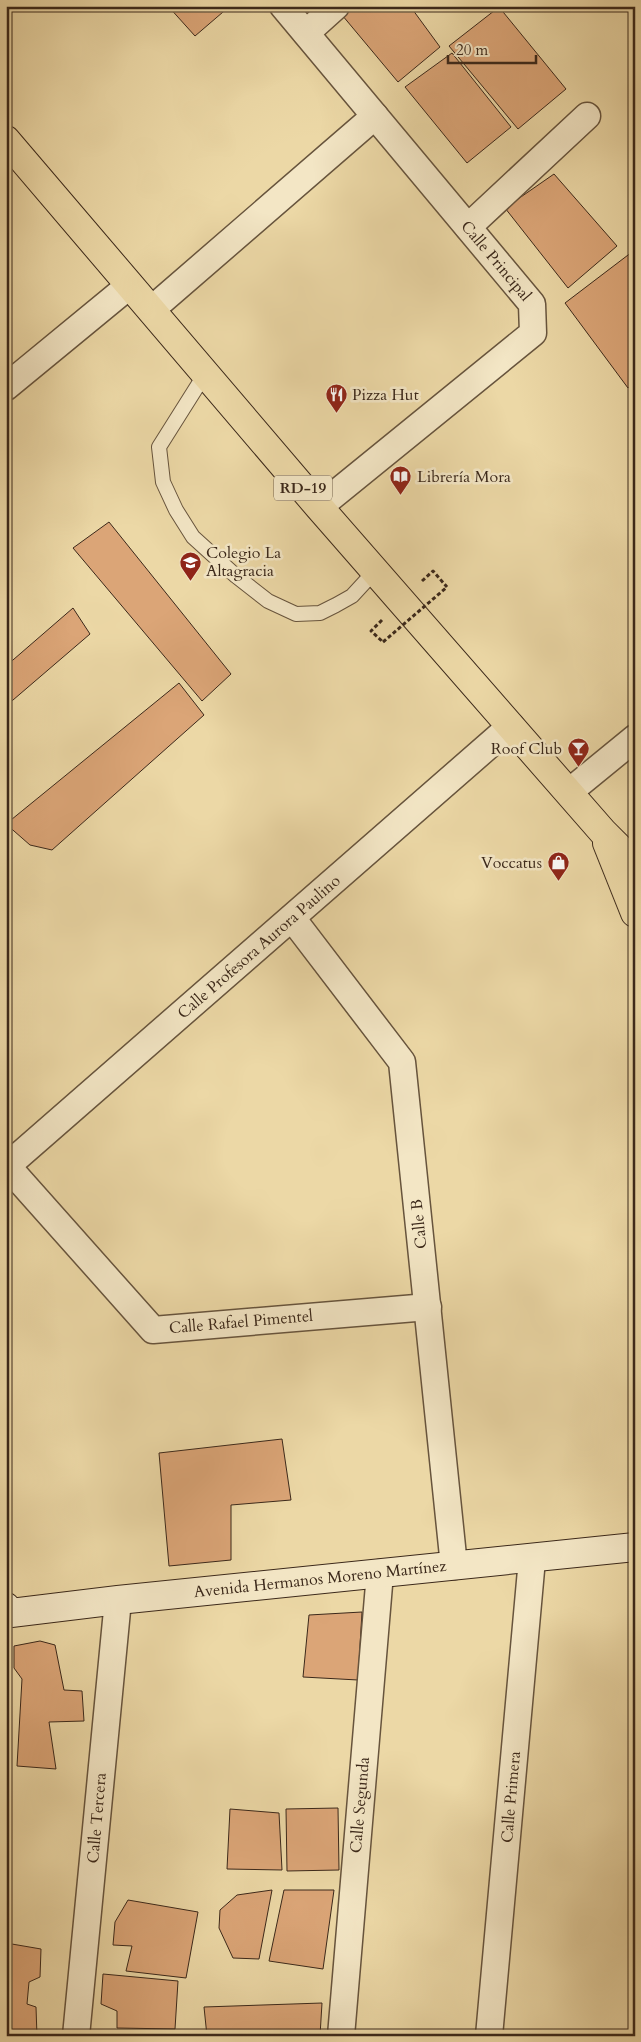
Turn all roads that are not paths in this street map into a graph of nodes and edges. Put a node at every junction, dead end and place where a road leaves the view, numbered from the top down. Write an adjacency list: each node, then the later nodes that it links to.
1 (283, 6): 3 (street, Calle Principal)
2 (336, 6): 3 (street)
3 (306, 33): 4 (street, Calle Principal)
4 (375, 116): 7 (street, Calle Principal); 9 (street)
5 (587, 116): 7 (street)
6 (6, 140): 8 (main road, RD-19)
7 (468, 227): 12 (street, Calle Principal)
8 (130, 285): 9 (main road, RD-19); 11 (street)
9 (151, 310): 10 (main road, RD-19)
10 (205, 374): 12 (main road, RD-19); 13 (lane)
11 (6, 387)
12 (320, 507): 13 (main road, RD-19)
13 (375, 571): 14 (main road, RD-19)
14 (511, 726): 16 (main road, RD-19); 21 (street, Calle Profesora Aurora Paulino)
15 (635, 738): 16 (street)
16 (569, 792): 17 (main road, RD-19)
17 (603, 832): 18 (main road, RD-19); 19 (main road, RD-19); 20 (main road)
18 (635, 864)
19 (635, 878)
20 (635, 913)
21 (292, 918): 22 (street, Calle Profesora Aurora Paulino); 23 (street, Calle B)
22 (7, 1166): 23 (street, Calle Rafael Pimentel)
23 (428, 1307): 26 (street, Calle B)
24 (635, 1547): 25 (street, Avenida Hermanos Moreno Martínez)
25 (532, 1558): 26 (street, Avenida Hermanos Moreno Martínez); 32 (street, Calle Primera)
26 (454, 1566): 27 (street, Avenida Hermanos Moreno Martínez)
27 (380, 1573): 28 (street, Avenida Hermanos Moreno Martínez); 31 (street, Calle Segunda)
28 (118, 1600): 29 (street, Avenida Hermanos Moreno Martínez); 30 (street, Calle Tercera)
29 (8, 1611)
30 (76, 2036)
31 (341, 2036)
32 (489, 2036)

